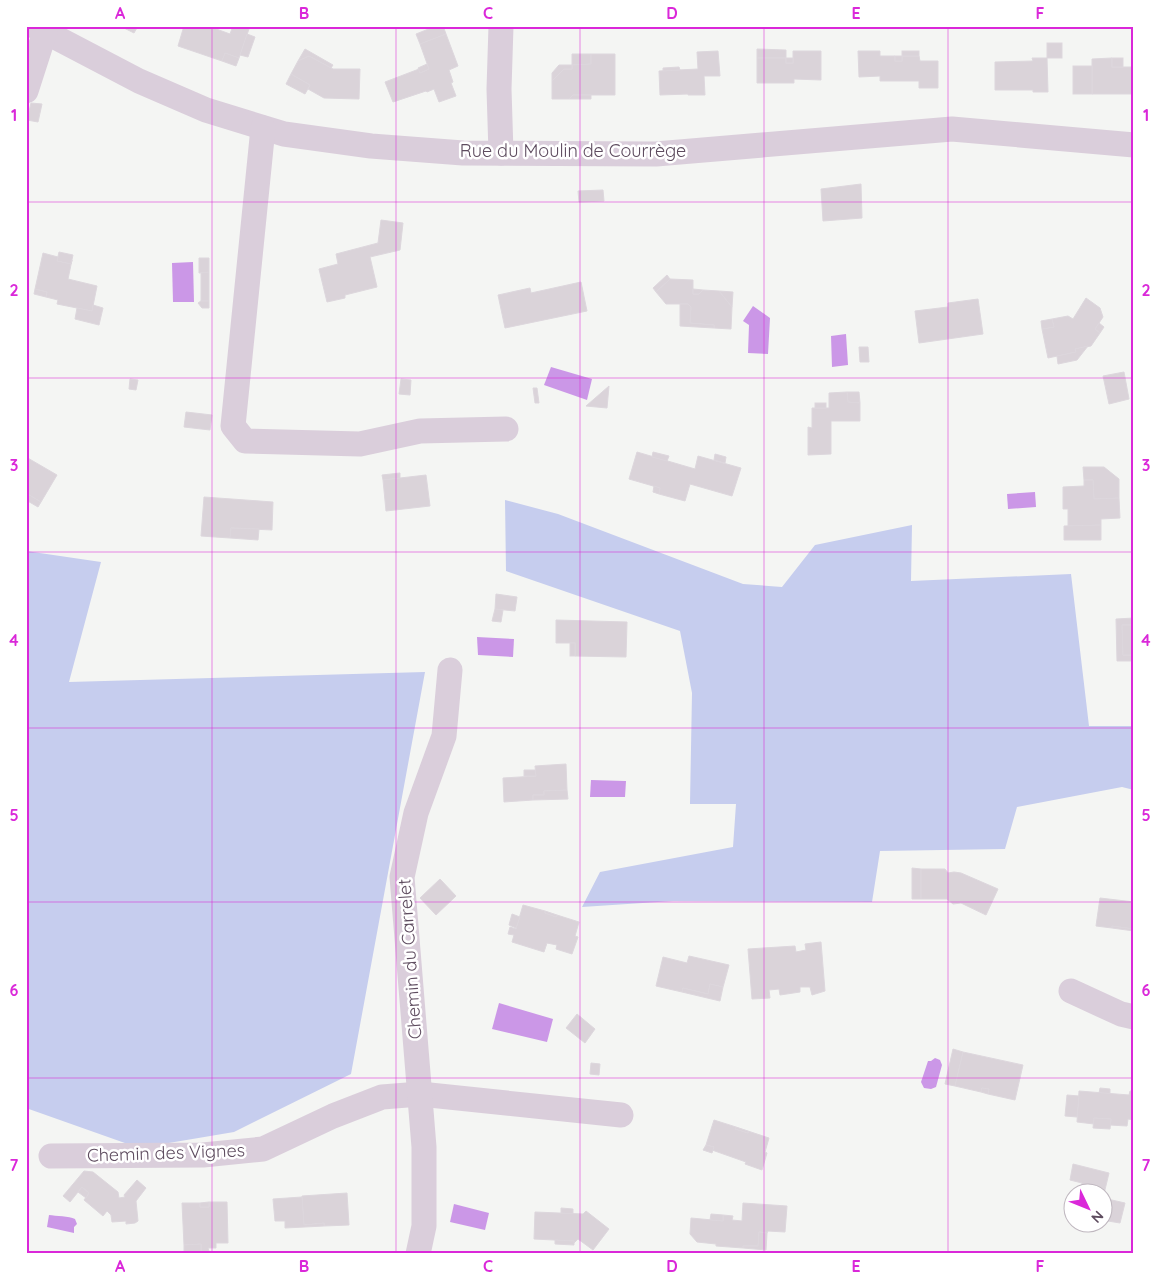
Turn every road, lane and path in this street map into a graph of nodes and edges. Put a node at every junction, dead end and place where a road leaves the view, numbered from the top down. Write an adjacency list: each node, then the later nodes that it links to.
1 (500, 26): 6 (street)
2 (40, 29): 3 (street); 4 (street, Rue du Moulin de Courrège)
3 (26, 91)
4 (263, 128): 6 (street, Rue du Moulin de Courrège); 7 (street)
5 (1134, 145): 6 (street, Rue du Moulin de Courrège)
6 (500, 153)
7 (506, 429)
8 (450, 670): 11 (street, Chemin du Carrelet)
9 (1071, 991): 10 (street)
10 (1134, 1017)
11 (420, 1094): 12 (street, Chemin des Vignes); 13 (street, Chemin des Vignes); 14 (street, Chemin du Carrelet)
12 (621, 1115)
13 (51, 1156)
14 (418, 1254)

